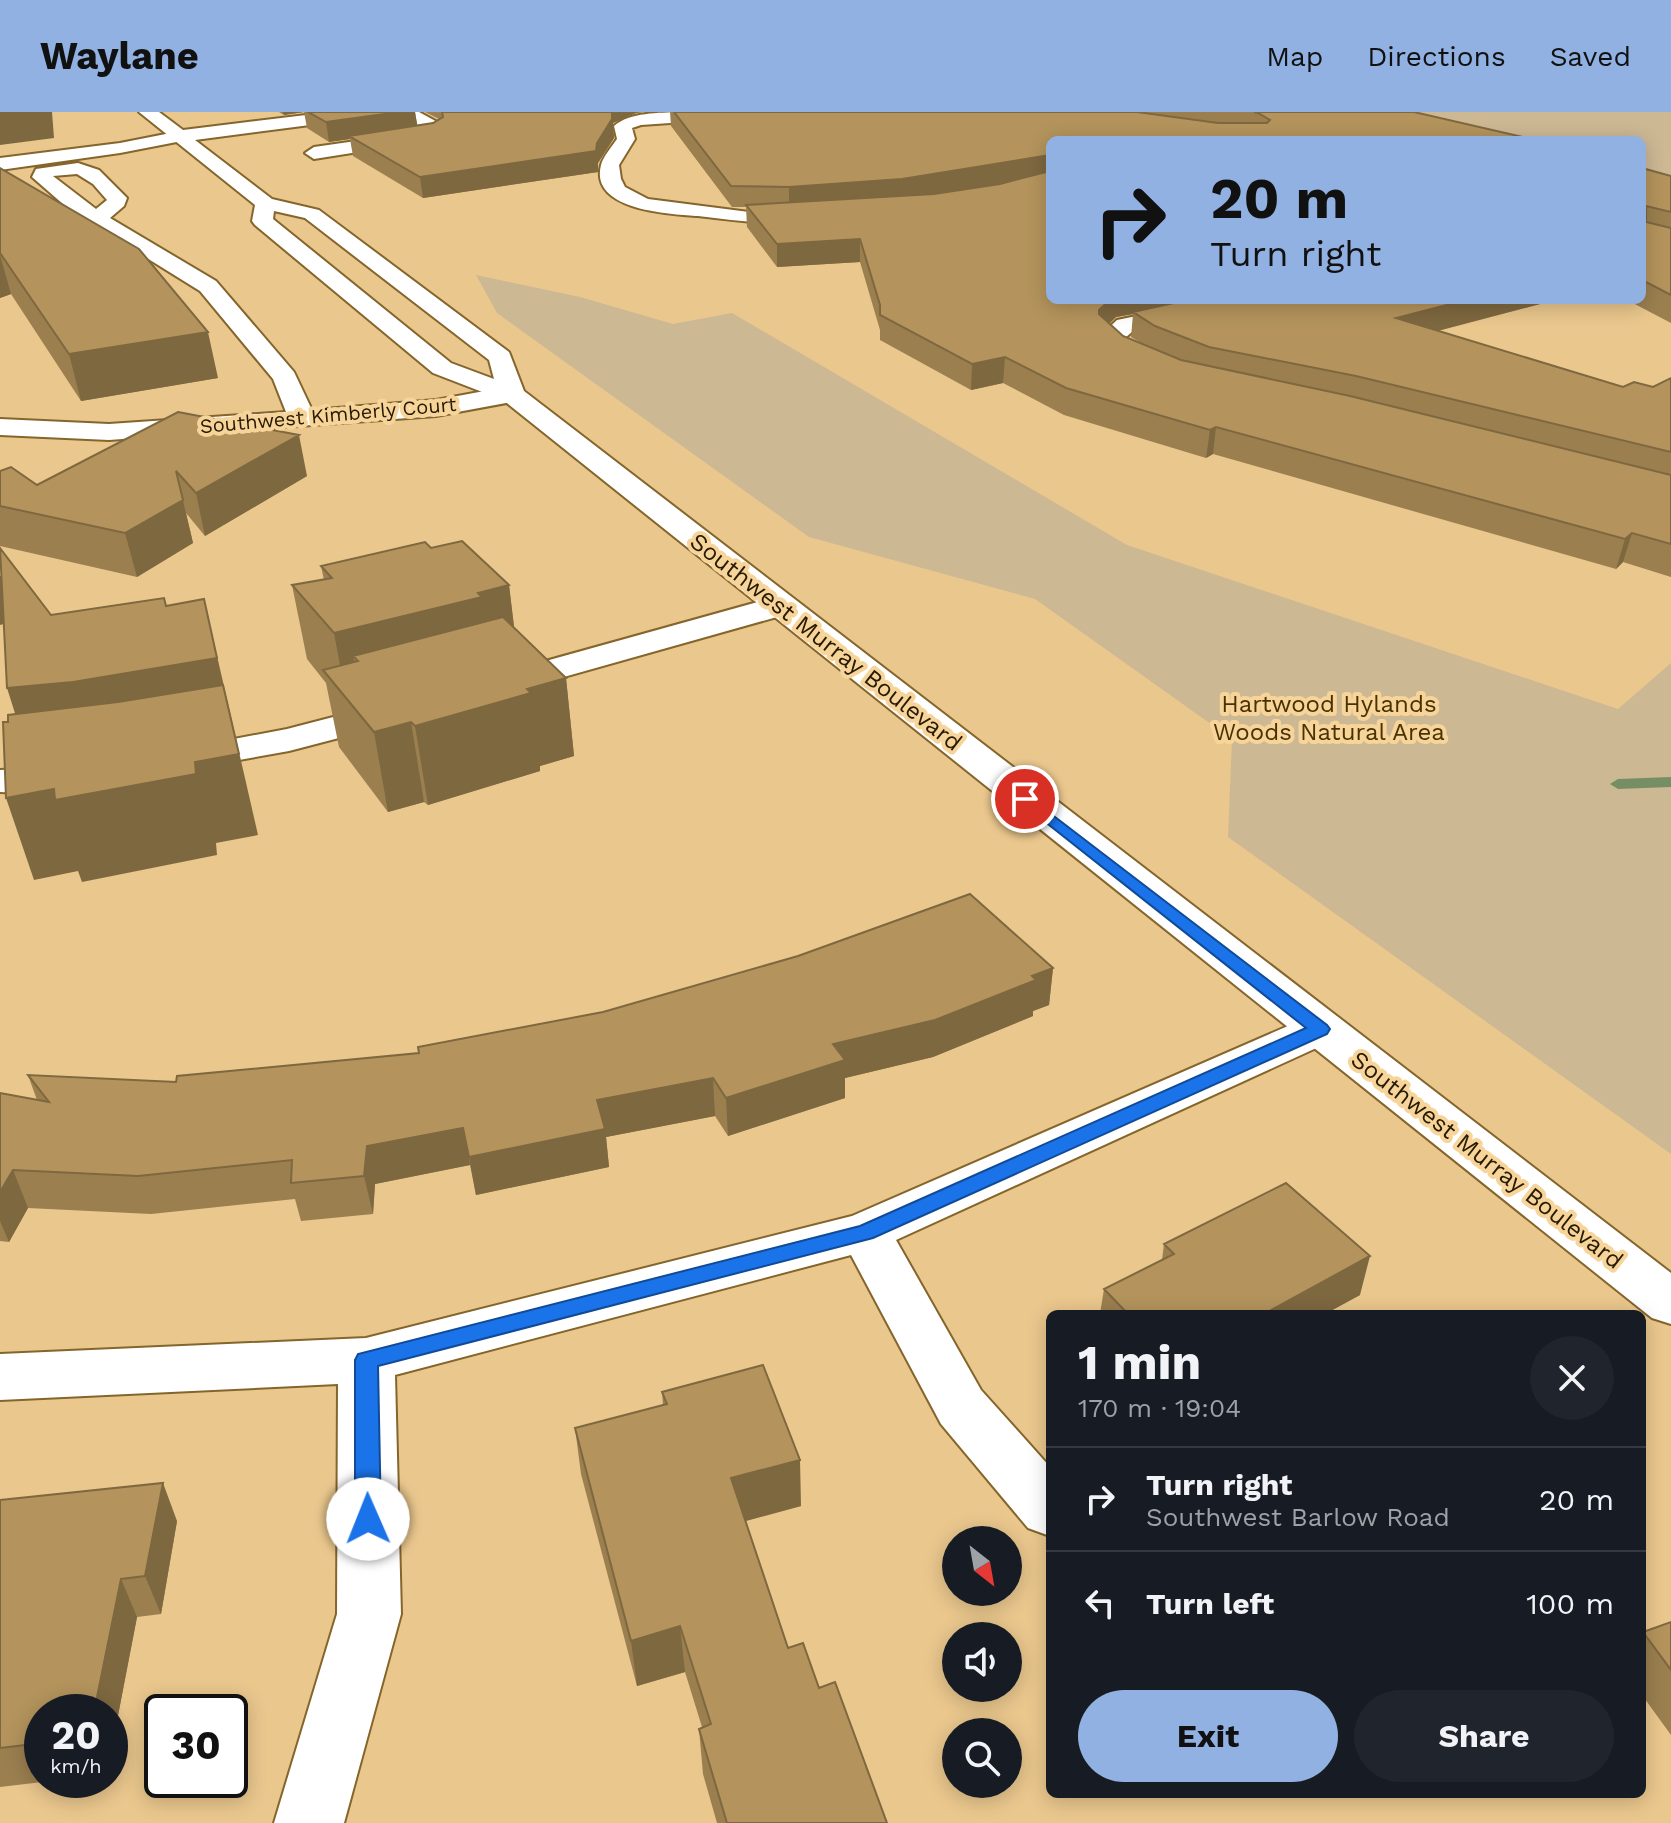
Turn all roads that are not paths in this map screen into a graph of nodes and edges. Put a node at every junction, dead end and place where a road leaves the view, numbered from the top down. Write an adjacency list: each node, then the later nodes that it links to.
1 (148, 112): 6 (street, Southwest Murray Boulevard)
2 (372, 112): 6 (street)
3 (406, 112): 8 (street)
4 (758, 112): 5 (street)
5 (632, 116): 7 (street); 13 (street)
6 (181, 136): 9 (street); 10 (street); 12 (street, Southwest Murray Boulevard)
7 (658, 141)
8 (314, 153)
9 (0, 154)
10 (0, 164)
11 (645, 180): 13 (street)
12 (265, 203): 19 (street, Southwest Murray Boulevard); 19 (street, Southwest Murray Boulevard)
13 (697, 210): 14 (street); 16 (street)
14 (826, 213)
15 (98, 217): 20 (street)
16 (660, 223)
17 (1228, 304): 18 (street)
18 (1170, 371)
19 (512, 394): 20 (street, Southwest Kimberly Court); 24 (street, Southwest Murray Boulevard)
20 (302, 419): 22 (street, Southwest Kimberly Court)
21 (0, 427): 22 (street, Southwest Kimberly Court)
22 (109, 432): 23 (street)
23 (83, 459)
24 (779, 606): 25 (street); 30 (street, Southwest Murray Boulevard)
25 (470, 692)
26 (425, 704): 27 (street)
27 (140, 767)
28 (96, 773): 29 (street)
29 (0, 781)
30 (1320, 1029): 31 (street); 32 (street, Southwest Murray Boulevard)
31 (865, 1232): 33 (street); 35 (street)
32 (1671, 1303)
33 (366, 1360): 34 (street); 36 (street)
34 (0, 1377)
35 (1046, 1505)
36 (309, 1823)

